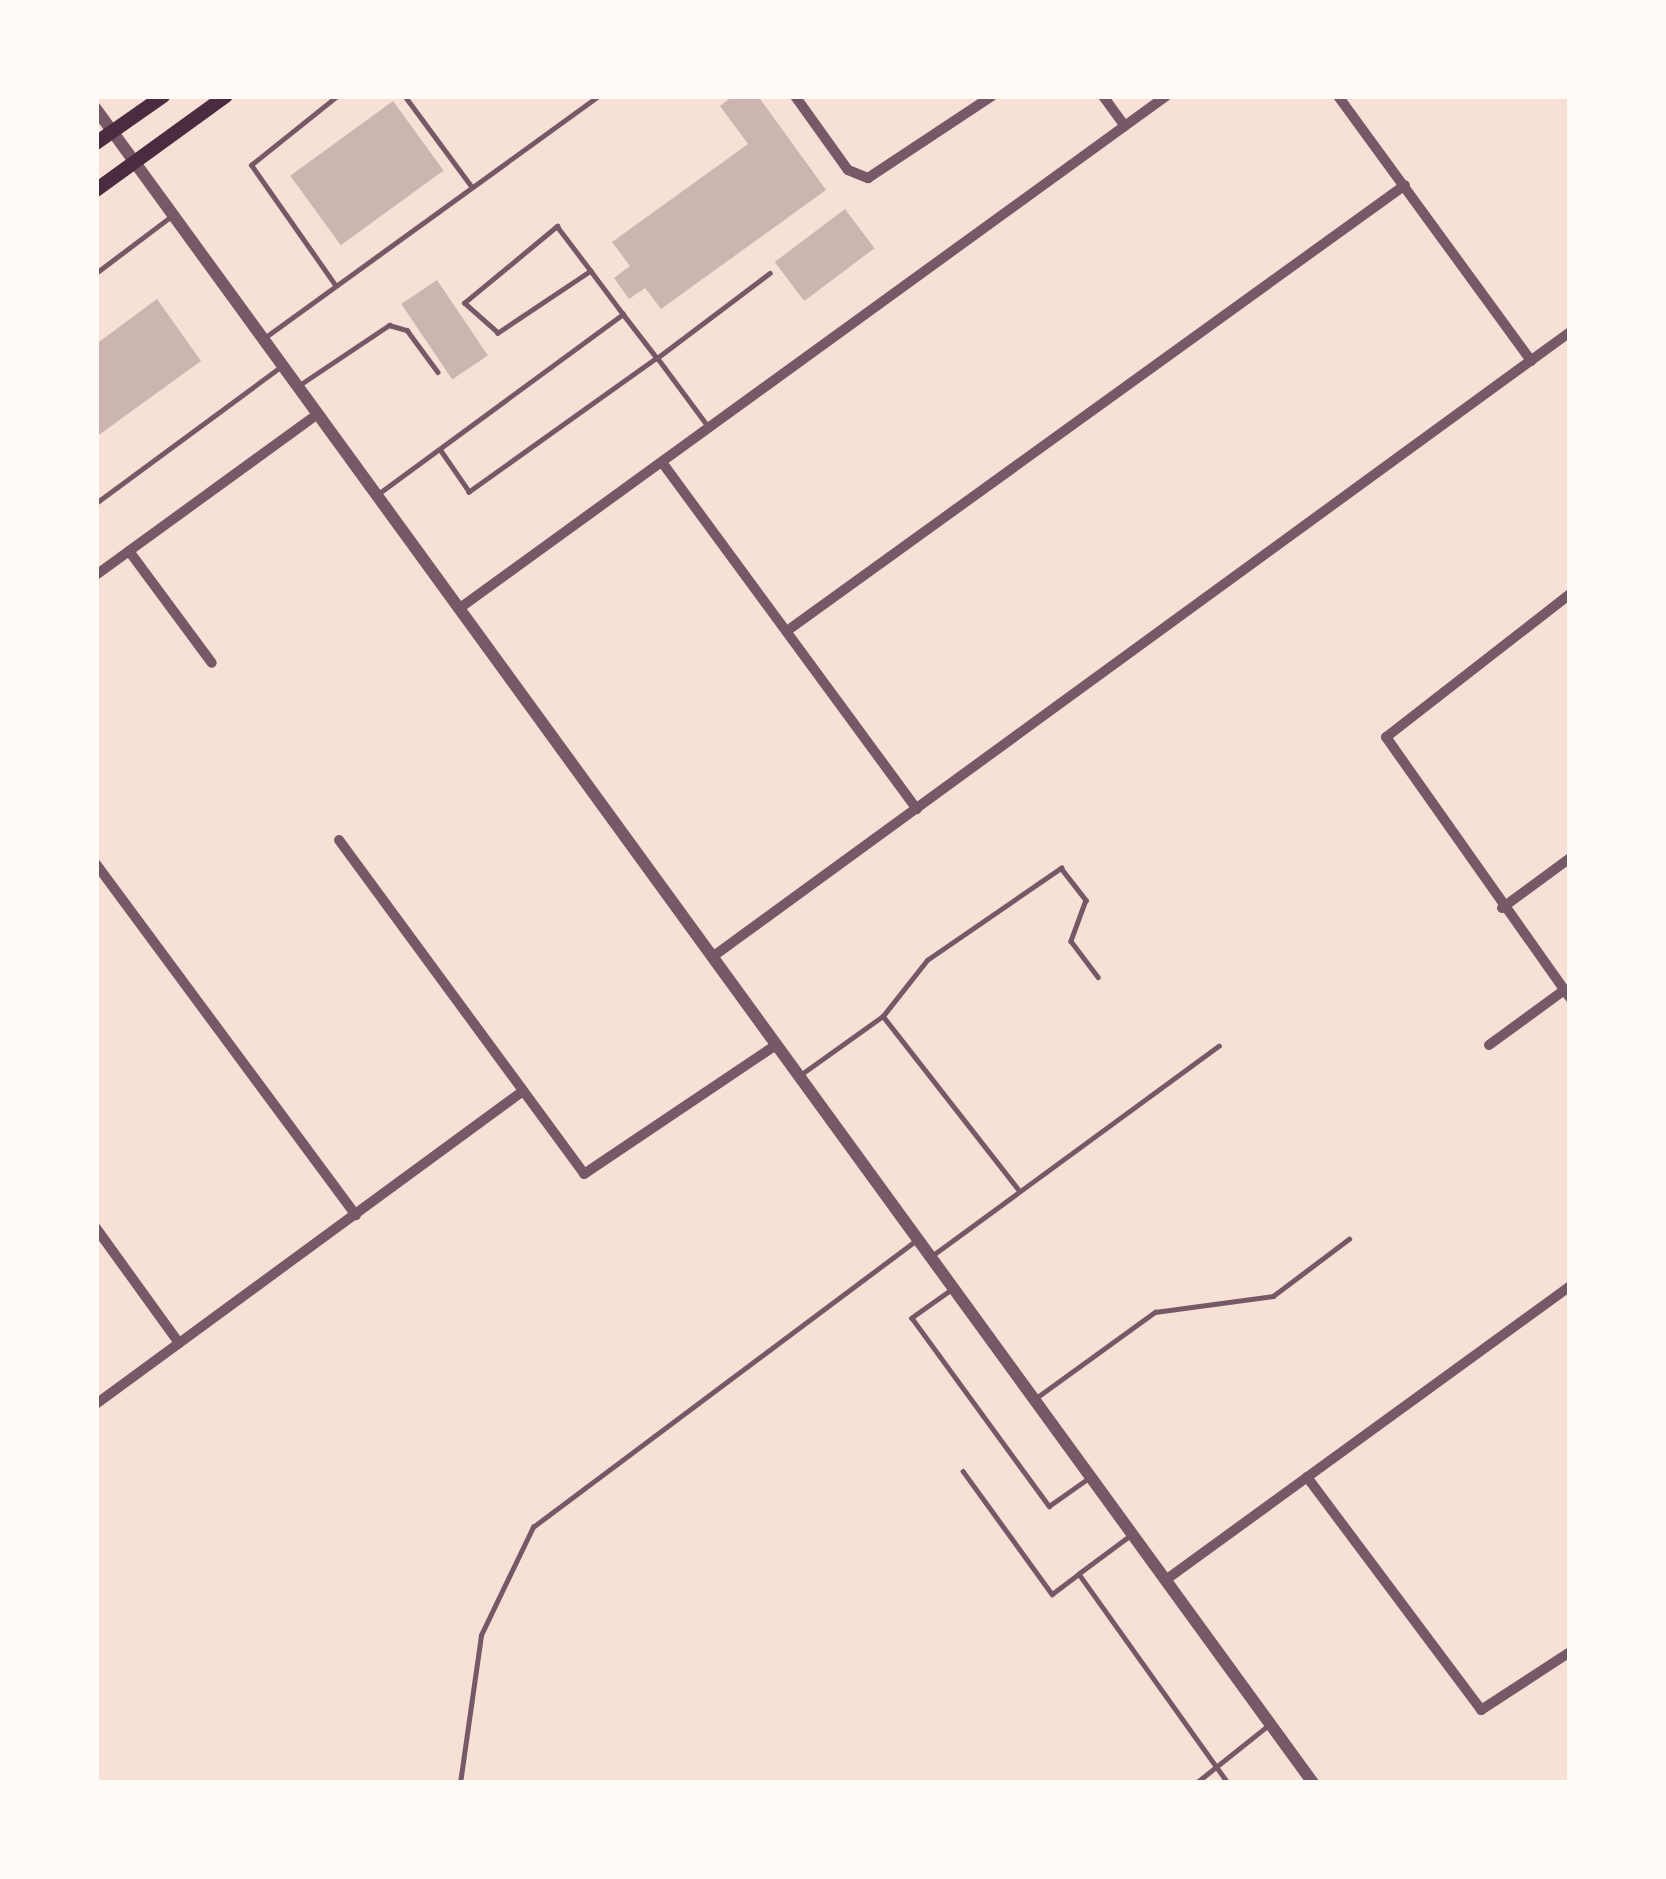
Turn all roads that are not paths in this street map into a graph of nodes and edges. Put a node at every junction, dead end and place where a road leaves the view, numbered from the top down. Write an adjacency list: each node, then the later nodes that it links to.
1 (163, 96): 13 (main road)
2 (226, 96): 15 (main road)
3 (337, 96): 23 (lane)
4 (405, 96): 17 (lane)
5 (598, 96): 17 (lane)
6 (795, 96): 7 (street)
7 (992, 96)
8 (1103, 96): 12 (street)
9 (1166, 96): 12 (street)
10 (1338, 96): 16 (street)
11 (96, 109): 13 (street)
12 (1125, 126): 33 (street)
13 (112, 131): 14 (main road); 15 (street)
14 (96, 143)
15 (135, 161): 18 (main road); 19 (street)
16 (1406, 185): 28 (street); 42 (street)
17 (472, 187): 23 (lane)
18 (96, 190)
19 (173, 215): 21 (lane); 26 (street)
20 (591, 271): 20 (lane); 24 (lane)
21 (96, 273)
22 (770, 273): 27 (lane)
23 (335, 285): 26 (lane)
24 (623, 314): 27 (lane); 34 (lane)
25 (1570, 332): 28 (street)
26 (262, 340): 29 (street)
27 (656, 358): 33 (lane); 34 (lane)
28 (1531, 361): 44 (street)
29 (283, 366): 31 (street); 37 (lane)
30 (438, 372): 31 (lane)
31 (298, 386): 32 (street)
32 (318, 414): 36 (street); 38 (street)
33 (711, 431): 35 (street)
34 (440, 450): 36 (lane)
35 (664, 465): 41 (street); 42 (street)
36 (378, 494): 41 (street)
37 (96, 503)
38 (129, 551): 39 (street); 43 (street)
39 (96, 575)
40 (1570, 594): 48 (street)
41 (464, 604): 49 (street)
42 (791, 628): 44 (street)
43 (212, 663)
44 (916, 809): 49 (street)
45 (339, 840): 57 (street)
46 (1570, 859): 48 (street)
47 (96, 864): 59 (street)
48 (1502, 908): 51 (street)
49 (715, 955): 53 (street)
50 (1098, 977): 52 (lane)
51 (1567, 995): 55 (street)
52 (883, 1016): 56 (lane); 58 (lane)
53 (776, 1045): 56 (street); 57 (street)
54 (1219, 1046): 58 (lane)
55 (1489, 1046)
56 (799, 1076): 61 (street)
57 (519, 1094): 59 (street)
58 (1019, 1192): 63 (lane)
59 (356, 1215): 66 (street)
60 (96, 1228): 66 (street)
61 (919, 1238): 63 (street); 78 (lane)
62 (1349, 1240): 67 (lane)
63 (932, 1256): 65 (street)
64 (1570, 1286): 71 (street)
65 (955, 1287): 67 (street); 70 (lane)
66 (179, 1343): 68 (street)
67 (1036, 1398): 70 (street)
68 (96, 1404)
69 (963, 1471): 73 (lane)
70 (1093, 1476): 72 (street)
71 (1307, 1477): 74 (street); 75 (street)
72 (1134, 1534): 73 (lane); 74 (street)
73 (1079, 1574): 77 (lane)
74 (1167, 1579): 76 (street)
75 (1570, 1652)
76 (1270, 1723): 77 (lane); 81 (street)
77 (1214, 1763): 79 (lane); 80 (lane)
78 (460, 1783)
79 (1196, 1783)
80 (1228, 1783)
81 (1313, 1783)

